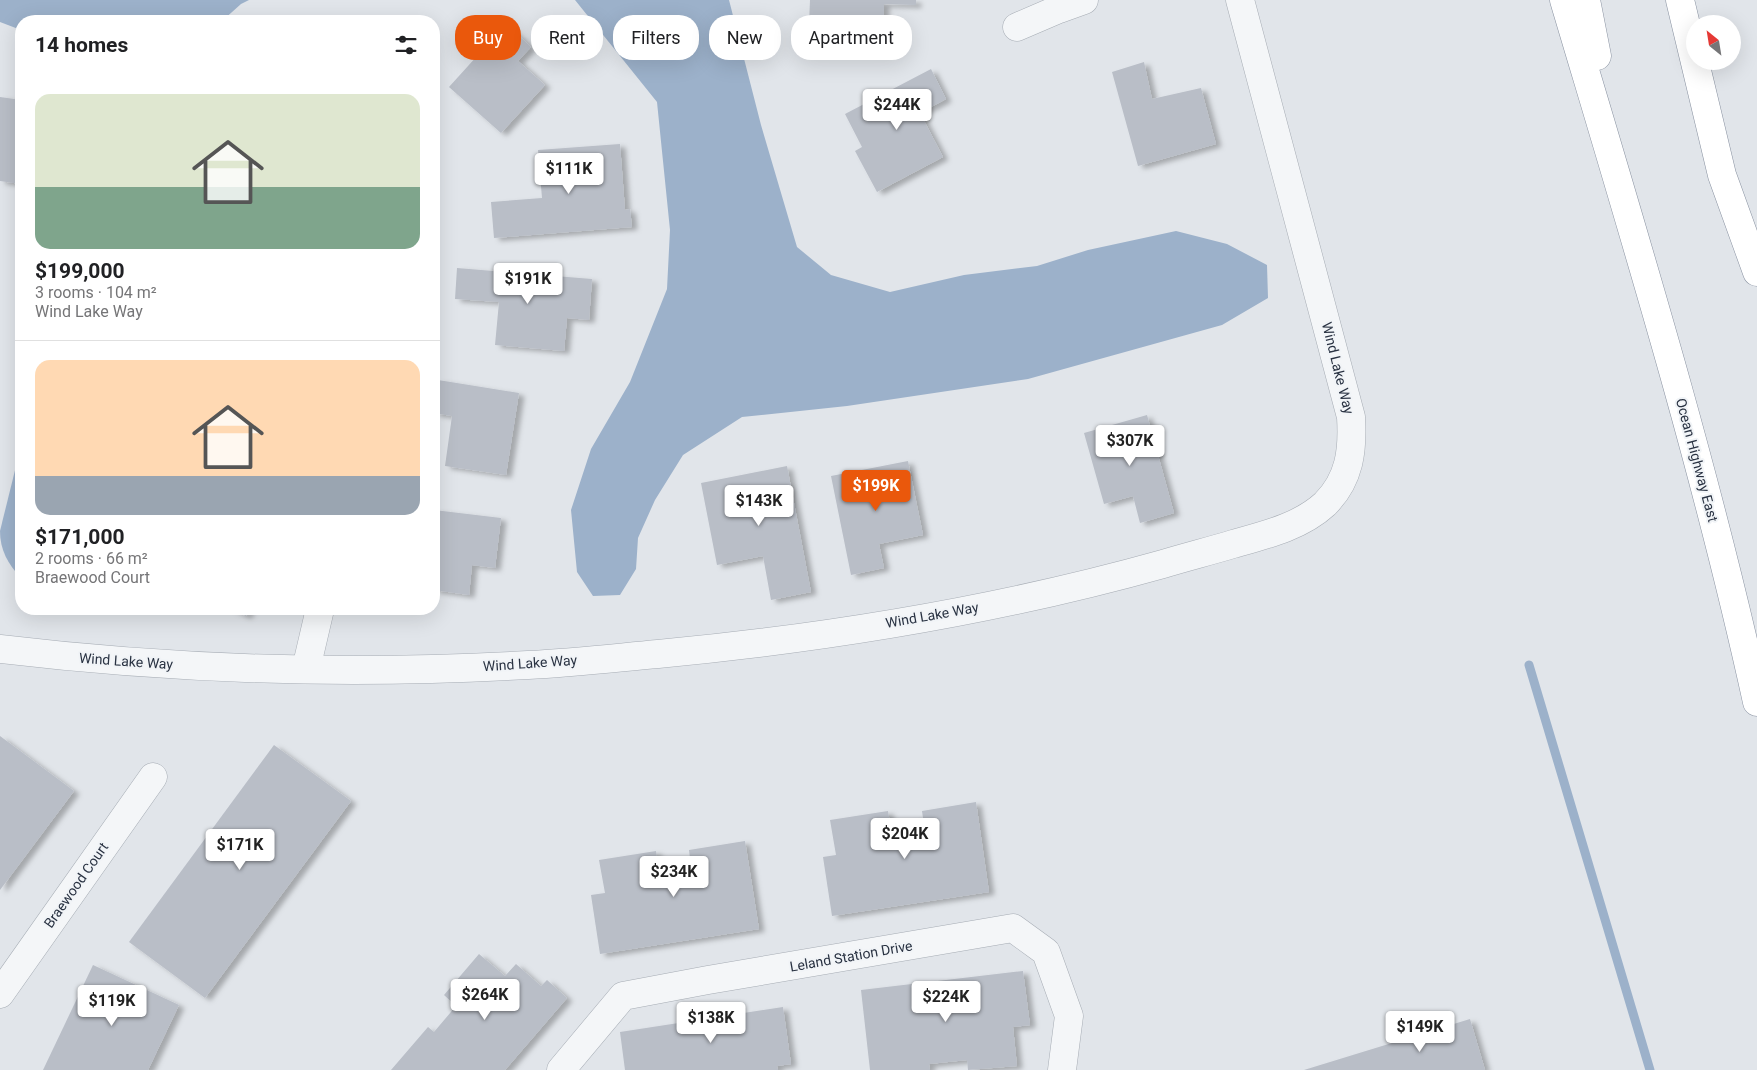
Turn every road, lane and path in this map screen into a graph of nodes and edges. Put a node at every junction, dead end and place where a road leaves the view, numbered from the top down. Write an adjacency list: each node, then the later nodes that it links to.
1 (1084, 0): 6 (street)
2 (1240, 0): 11 (street, Wind Lake Way)
3 (1564, 0): 7 (highway)
4 (1586, 0): 7 (highway)
5 (1680, 0): 8 (highway)
6 (1017, 27)
7 (1629, 219): 12 (highway, Ocean Highway East)
8 (1757, 272)
9 (319, 615): 11 (street)
10 (0, 649): 11 (street, Wind Lake Way)
11 (306, 669)
12 (1757, 702)
13 (153, 776): 14 (street, Braewood Court)
14 (0, 994)
15 (561, 1070): 16 (street, Leland Station Drive)
16 (1062, 1070)

